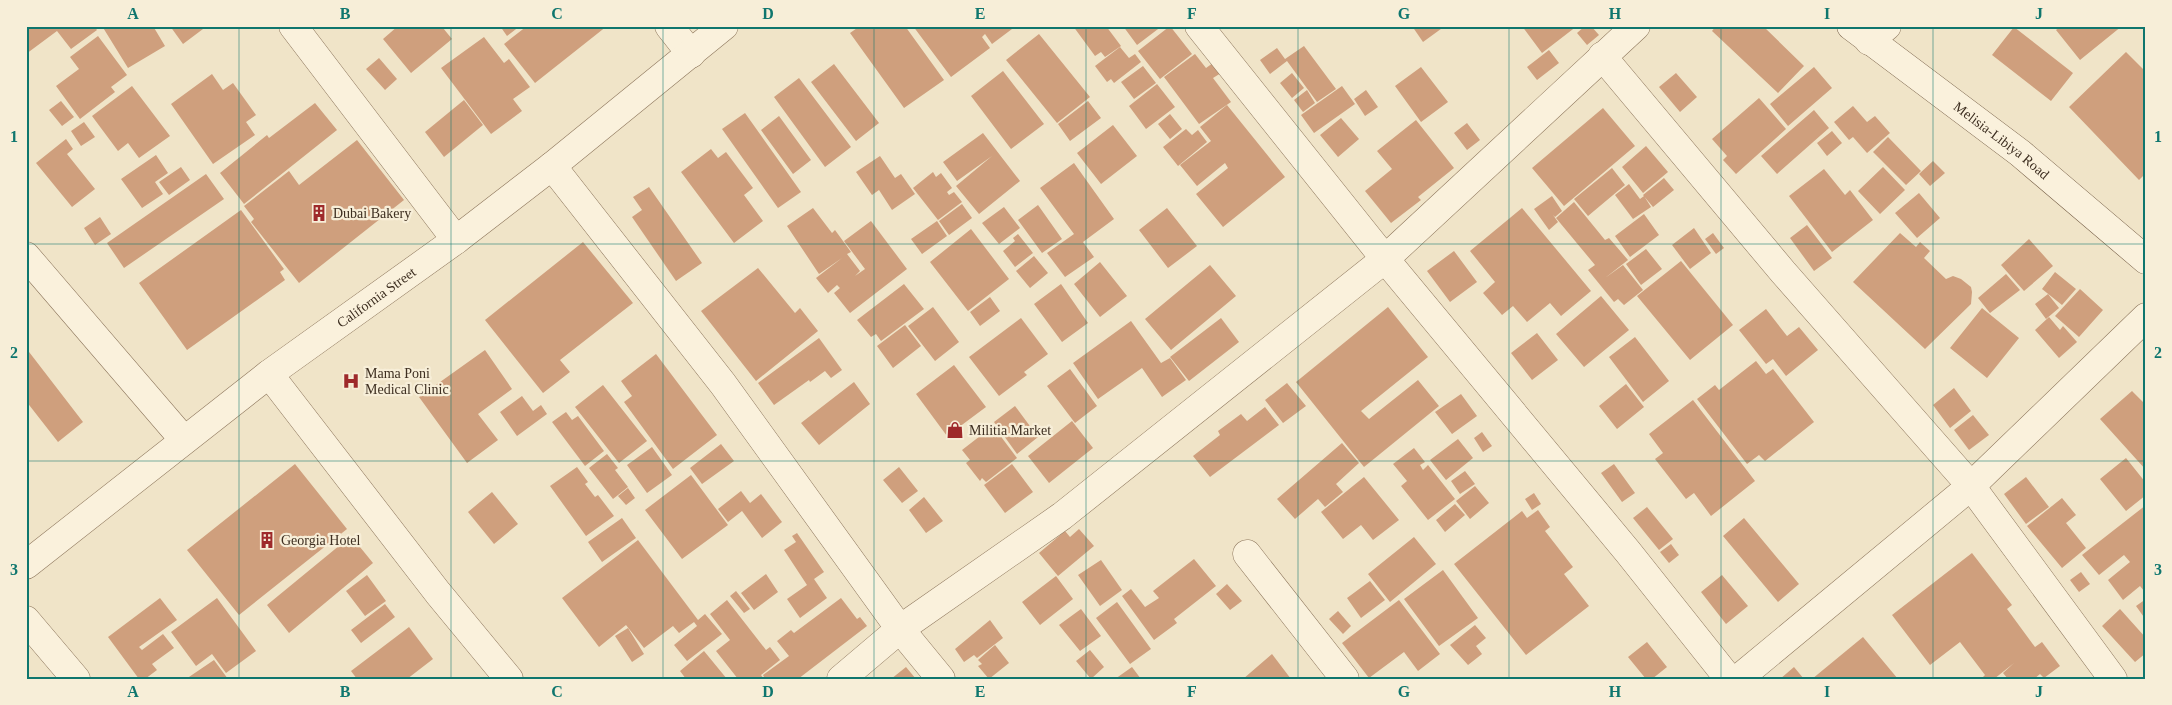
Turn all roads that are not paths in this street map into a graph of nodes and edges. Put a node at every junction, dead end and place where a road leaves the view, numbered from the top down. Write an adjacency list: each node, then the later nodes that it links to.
1 (293, 26): 10 (street)
2 (669, 26): 7 (street)
3 (724, 26): 7 (street, California Street)
4 (1199, 26): 12 (street)
5 (1636, 26): 8 (street)
6 (1869, 31): 13 (street, Melisia-Libiya Road)
7 (691, 54): 9 (street, California Street)
8 (1602, 56): 12 (street); 17 (street)
9 (552, 166): 10 (street, California Street); 21 (street)
10 (456, 240): 15 (street, California Street)
11 (26, 256): 16 (street)
12 (1385, 259): 21 (street); 27 (street)
13 (2146, 260)
14 (2146, 317): 17 (street)
15 (269, 374): 16 (street, California Street); 23 (street)
16 (184, 440): 19 (street, California Street)
17 (1971, 486): 28 (street); 29 (street)
18 (1247, 554): 26 (street)
19 (26, 565)
20 (26, 620): 22 (street)
21 (900, 629): 24 (street); 25 (street)
22 (76, 679)
23 (510, 679)
24 (841, 679)
25 (941, 679)
26 (1345, 679)
27 (1729, 679)
28 (1738, 679)
29 (2113, 679)

